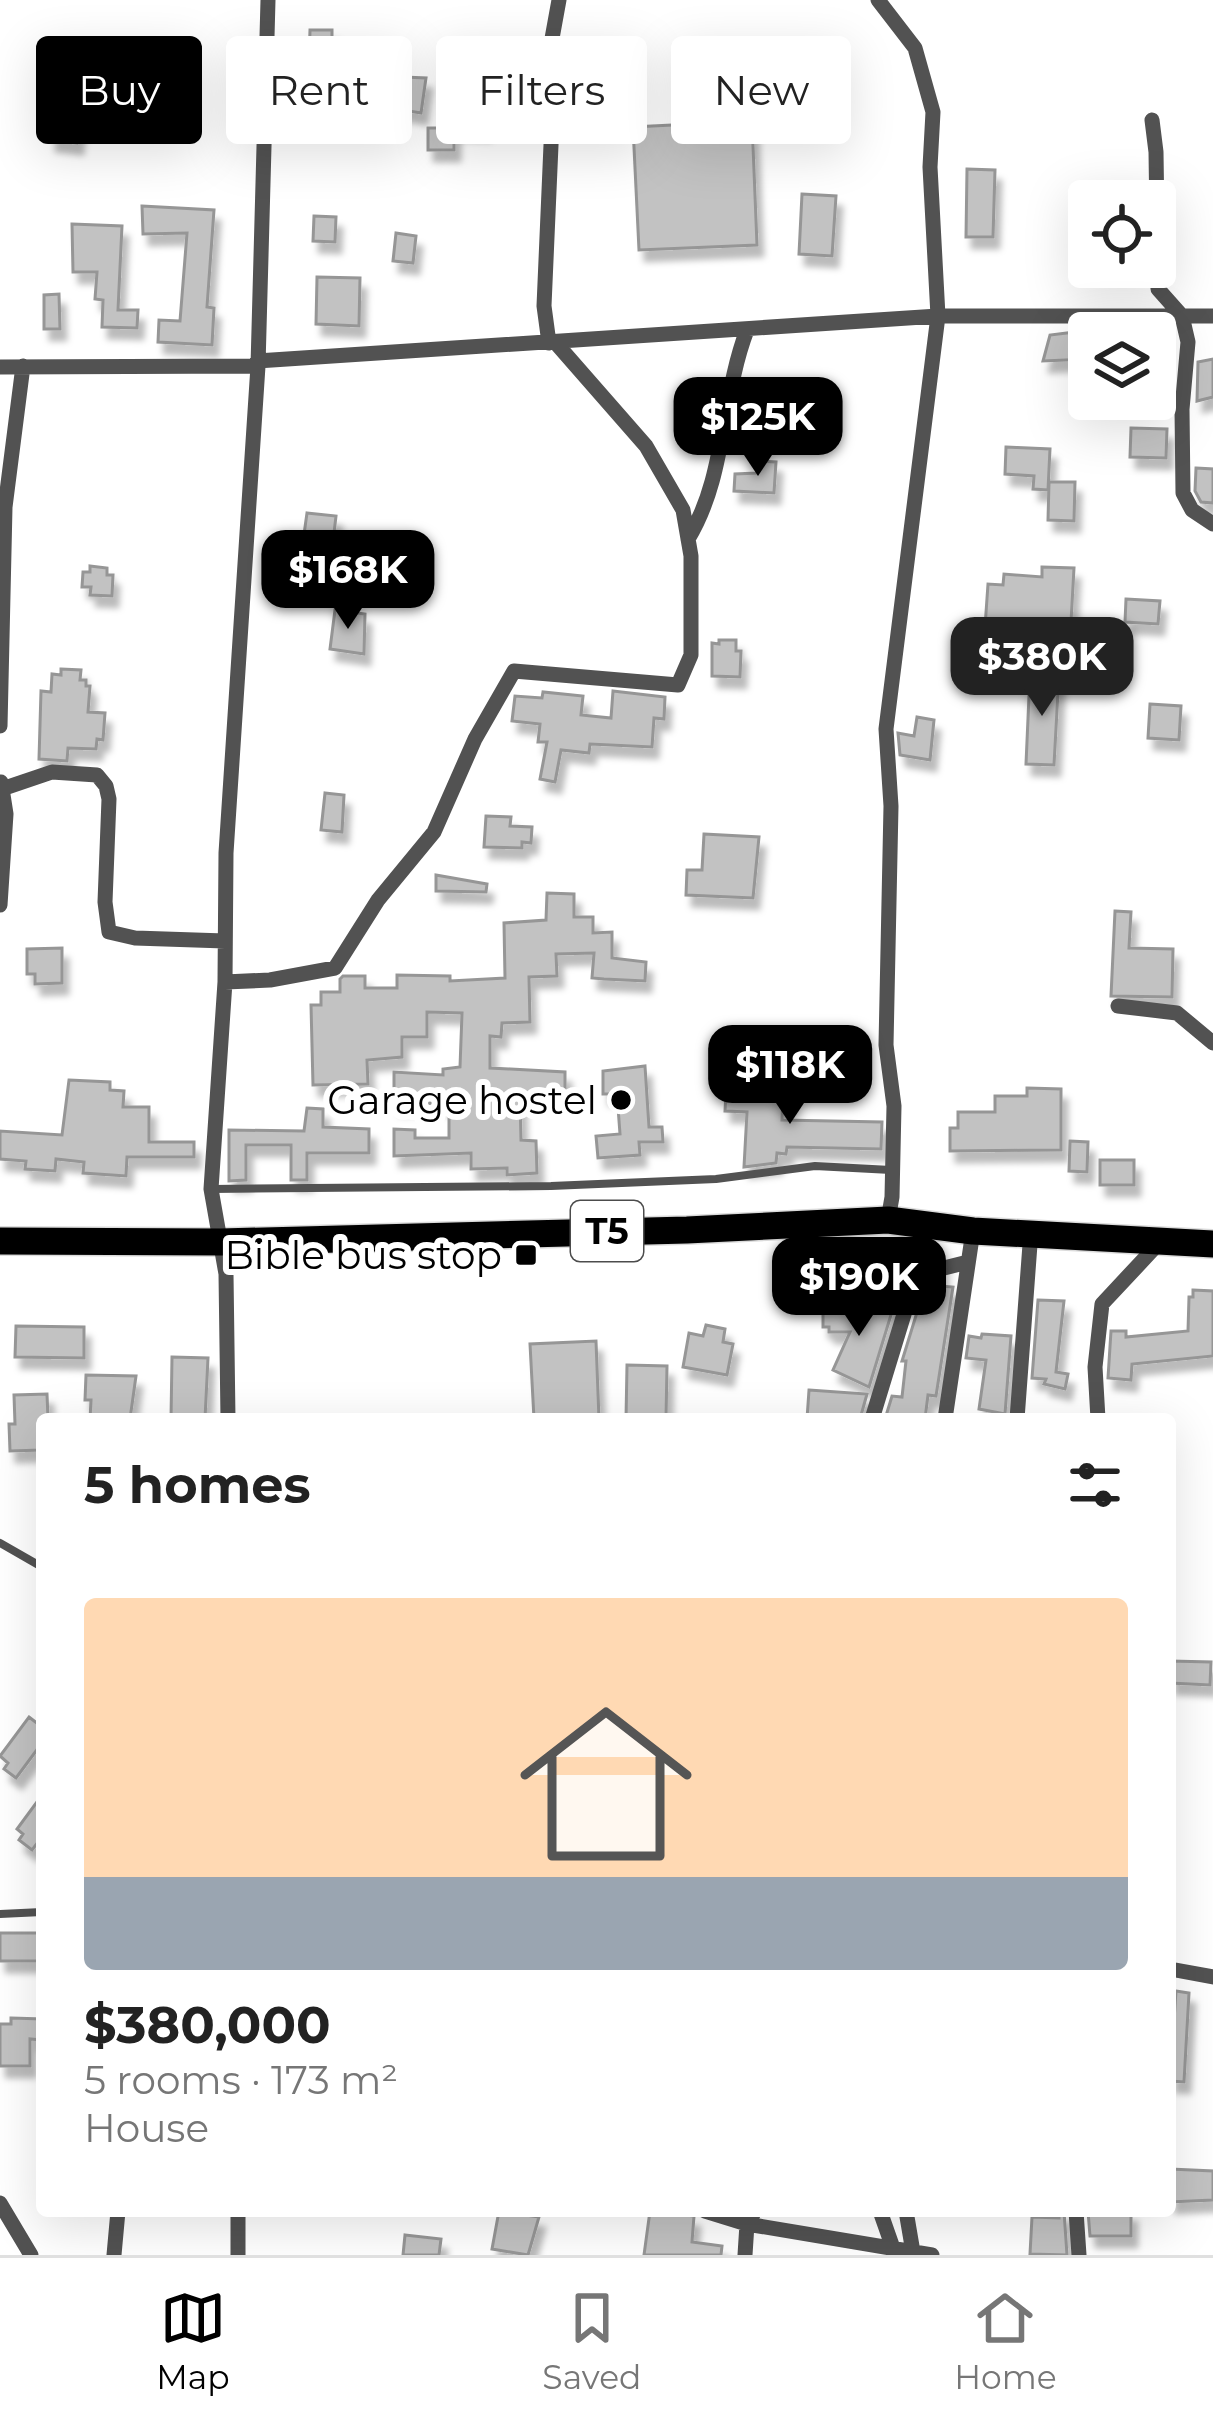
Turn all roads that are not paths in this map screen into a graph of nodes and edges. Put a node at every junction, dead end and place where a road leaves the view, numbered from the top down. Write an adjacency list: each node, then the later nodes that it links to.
1 (268, 0): 10 (street)
2 (560, 0): 9 (street)
3 (878, 0): 5 (street)
4 (1152, 121): 6 (street)
5 (938, 316): 6 (street); 8 (street); 22 (street)
6 (1182, 316): 7 (street); 13 (street)
7 (1213, 316)
8 (747, 330): 9 (street); 14 (street)
9 (552, 343): 10 (street); 14 (street)
10 (257, 364): 12 (street); 18 (street)
11 (0, 367): 12 (street)
12 (23, 367): 15 (street)
13 (1213, 524)
14 (688, 539): 19 (street)
15 (0, 726)
16 (1, 784): 17 (street); 18 (street)
17 (0, 905)
18 (224, 941): 19 (street)
19 (225, 982): 23 (street)
20 (1118, 1006): 21 (street)
21 (1213, 1042)
22 (892, 1170): 23 (lane); 24 (street)
23 (211, 1190): 29 (street)
24 (888, 1220): 25 (highway, T5); 29 (highway, T5)
25 (973, 1231): 26 (highway, T5); 31 (street)
26 (1031, 1231): 27 (highway, T5); 35 (street)
27 (1161, 1240): 30 (highway, T5); 36 (street)
28 (0, 1241): 29 (highway, T5)
29 (221, 1242): 32 (street)
30 (1213, 1244)
31 (968, 1262): 33 (street); 34 (street)
32 (228, 1413)
33 (874, 1413)
34 (945, 1413)
35 (1017, 1413)
36 (1097, 1413)
37 (0, 1544): 38 (lane)
38 (36, 1564)
39 (36, 1912): 40 (lane)
40 (0, 1914)
41 (1176, 1970): 42 (street)
42 (1213, 1977)
43 (0, 2203): 52 (street)
44 (117, 2217): 53 (street)
45 (238, 2217): 54 (street)
46 (882, 2217): 50 (street)
47 (907, 2217): 51 (street)
48 (1076, 2217): 57 (street)
49 (751, 2218): 50 (street); 55 (street)
50 (893, 2248): 51 (street)
51 (913, 2252): 56 (street)
52 (31, 2255)
53 (114, 2255)
54 (238, 2255)
55 (745, 2255)
56 (932, 2255)
57 (1079, 2255)

